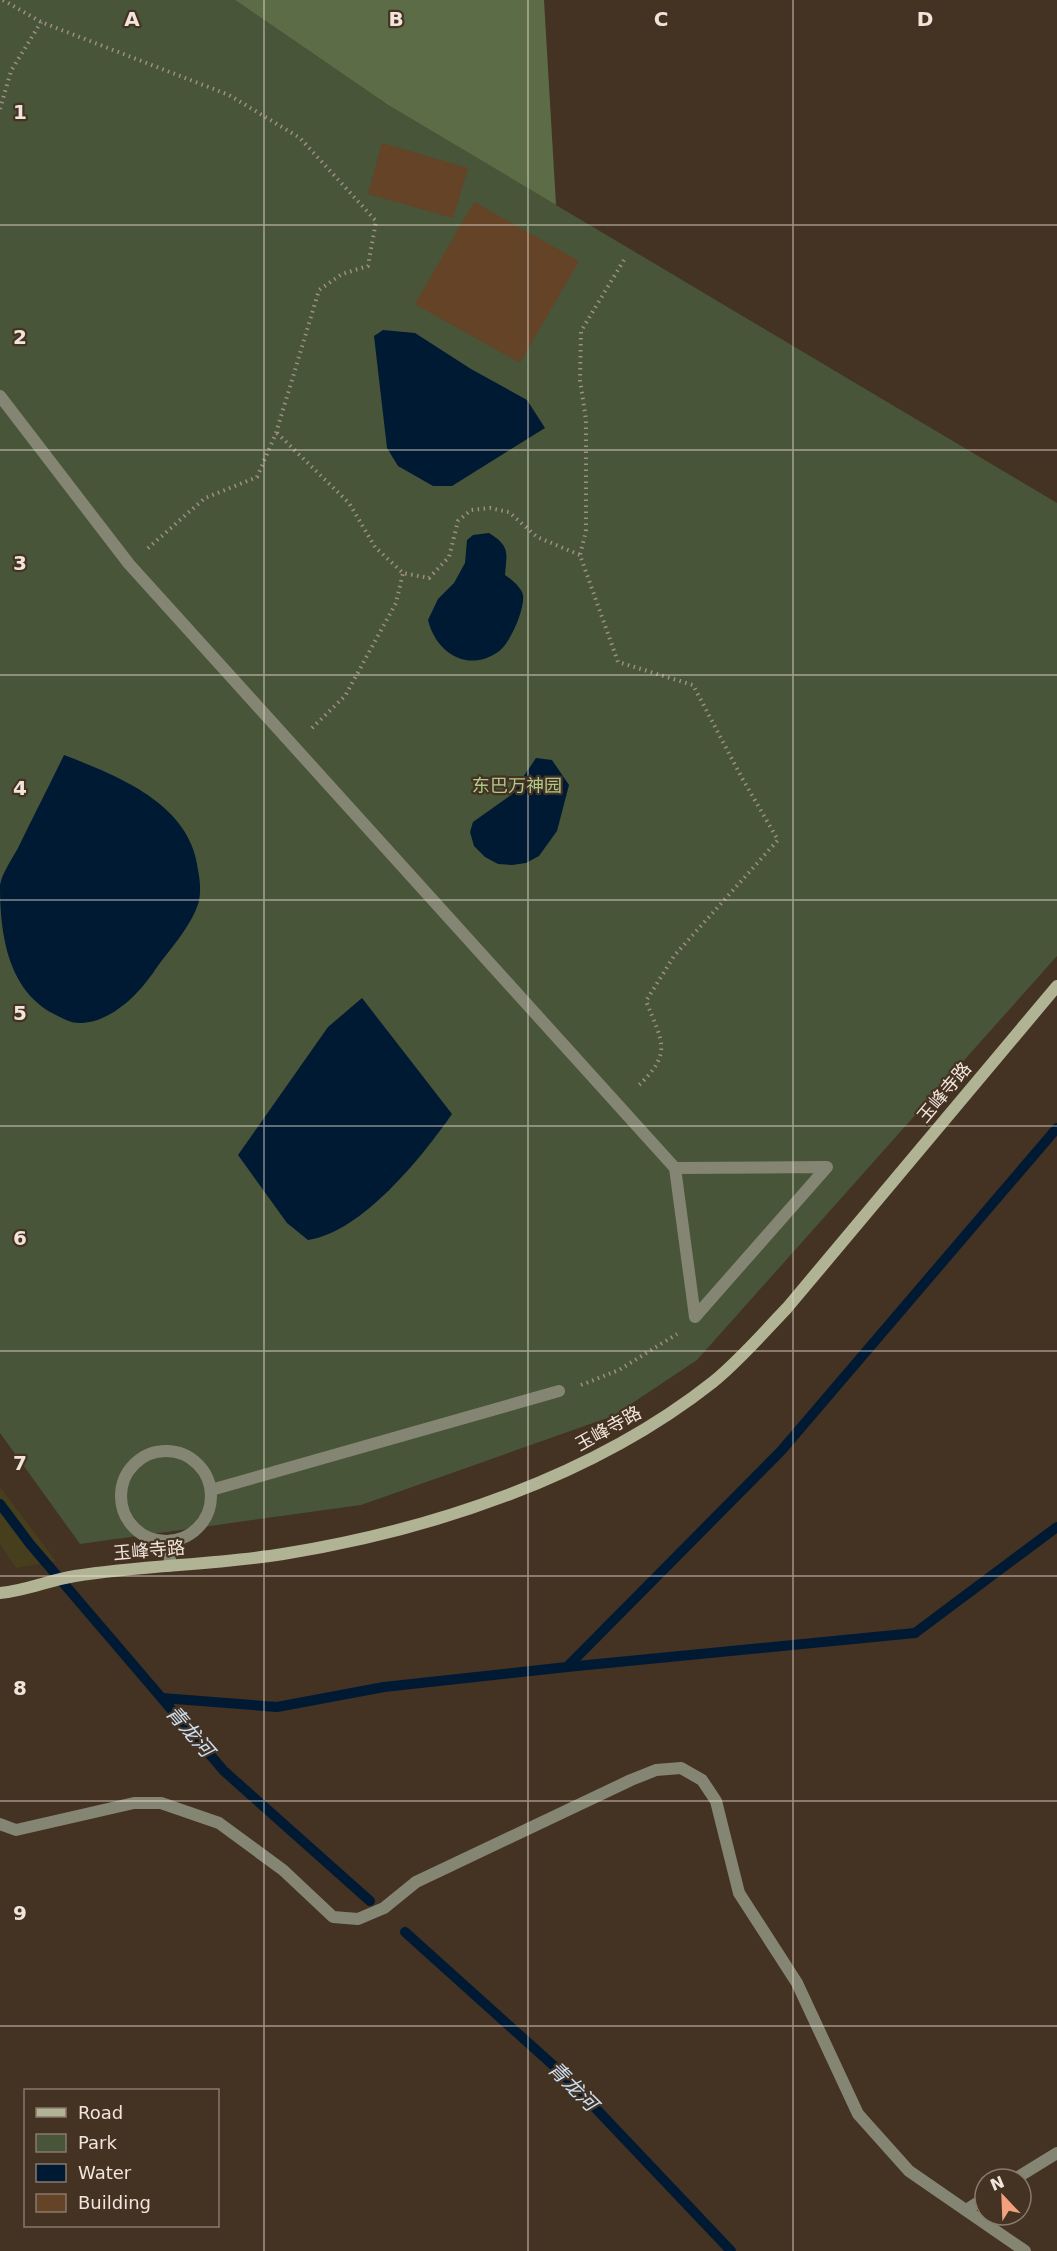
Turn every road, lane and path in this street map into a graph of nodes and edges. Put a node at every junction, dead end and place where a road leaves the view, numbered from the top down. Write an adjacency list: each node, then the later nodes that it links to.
1 (3, 0): 2 (path)
2 (41, 22): 3 (path); 6 (path)
3 (0, 109)
4 (624, 261): 7 (path)
5 (0, 396): 8 (street)
6 (276, 433): 8 (path); 9 (path)
7 (580, 555): 9 (path); 12 (path)
8 (129, 564): 10 (street)
9 (404, 573): 10 (path)
10 (293, 746): 12 (street)
11 (1057, 986): 18 (main road, 玉峰寺路)
12 (618, 1105): 13 (street)
13 (675, 1168): 14 (street); 14 (street)
14 (695, 1317): 15 (path)
15 (559, 1391): 16 (street)
16 (212, 1490): 17 (street); 17 (street)
17 (172, 1541): 18 (street)
18 (169, 1566): 19 (main road, 玉峰寺路)
19 (1, 1595)
20 (0, 1824): 24 (street)
21 (1057, 2153): 22 (street)
22 (1033, 2168)
23 (973, 2206): 24 (street)
24 (966, 2210): 25 (street)
25 (1025, 2251)

